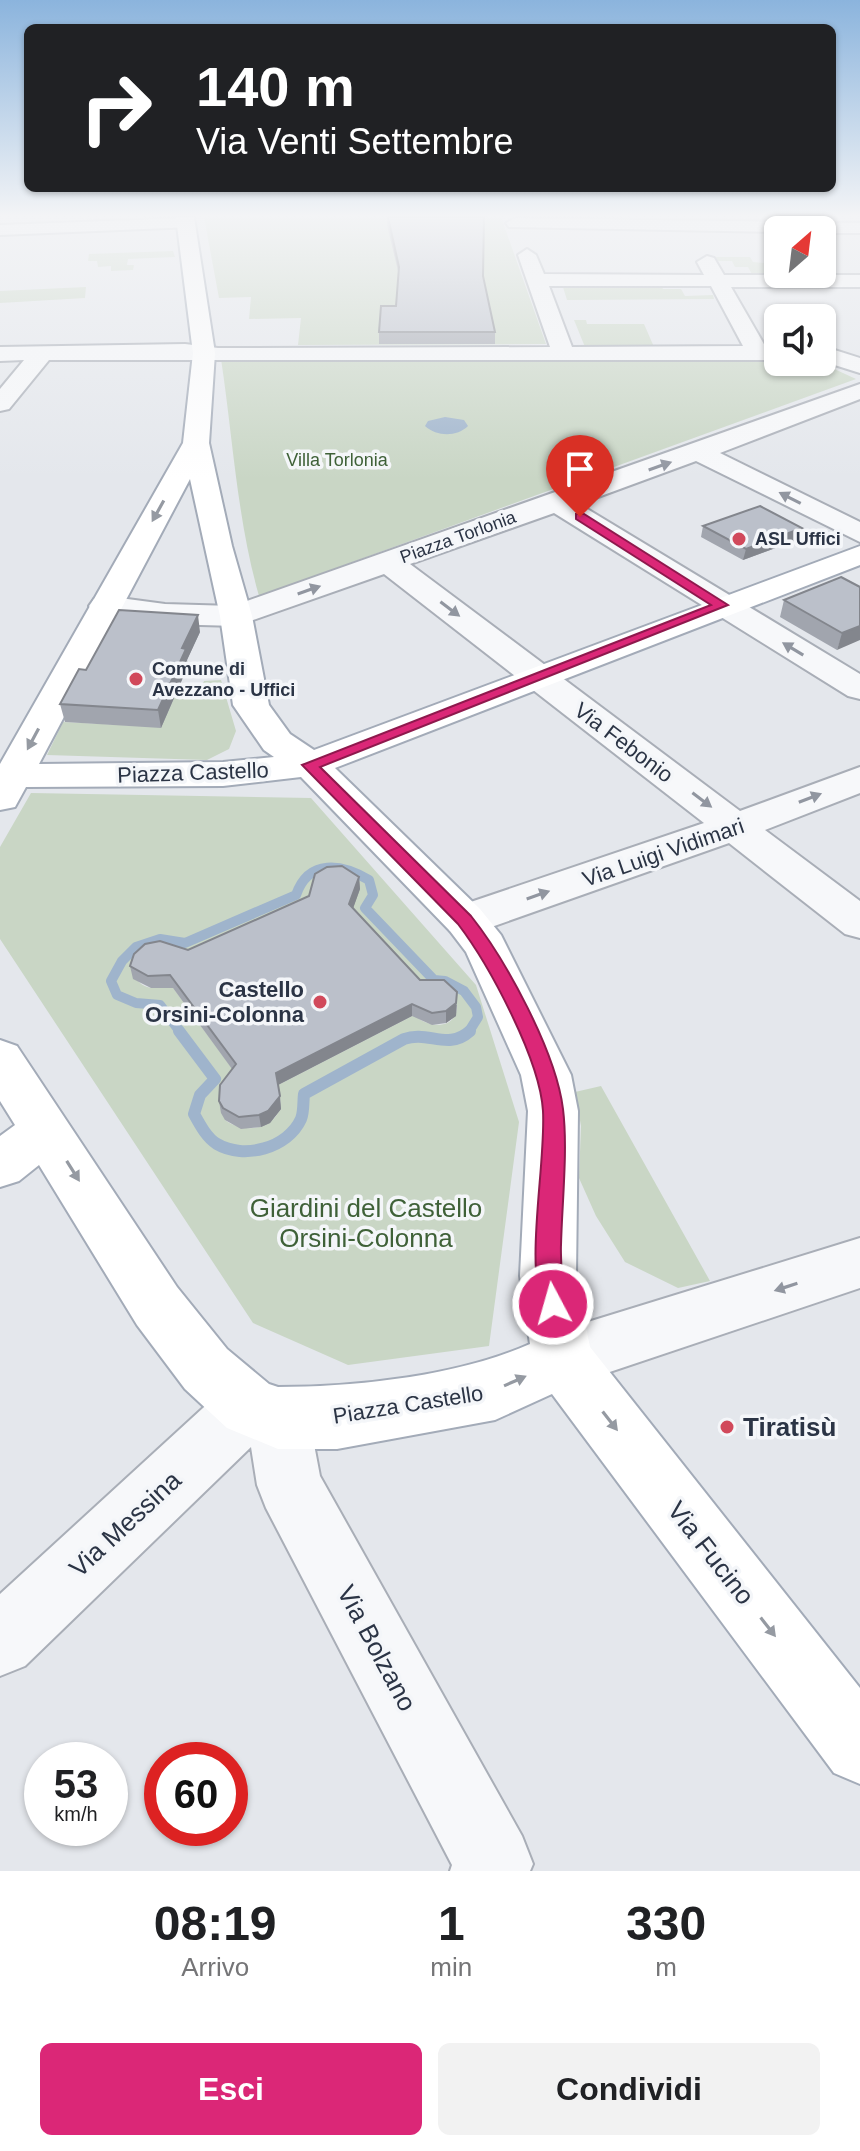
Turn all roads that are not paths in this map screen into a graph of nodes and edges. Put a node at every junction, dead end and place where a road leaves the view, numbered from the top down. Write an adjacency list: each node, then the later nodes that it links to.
1 (197, 304): 7 (main road)
2 (546, 304): 9 (street)
3 (735, 304): 5 (street)
4 (0, 340): 6 (street)
5 (764, 348)
6 (48, 353): 7 (street); 8 (street); 13 (street)
7 (204, 353): 9 (street); 14 (main road)
8 (0, 354)
9 (564, 354): 10 (street)
10 (764, 354)
11 (836, 363): 12 (street)
12 (857, 377): 15 (street, Piazza Torlonia)
13 (0, 404)
14 (196, 443): 21 (main road, one-way to 21); 22 (main road)
15 (698, 452): 16 (street, Piazza Torlonia, one-way to 15); 17 (street, one-way to 15)
16 (556, 502): 19 (street, Piazza Torlonia); 20 (street)
17 (860, 533)
18 (860, 555): 20 (main road, Piazza Castello)
19 (388, 562): 22 (street, Piazza Torlonia, one-way to 19); 23 (street, Via Febonio, one-way to 23)
20 (721, 605): 23 (main road, Piazza Castello); 24 (street, one-way to 20)
21 (105, 606): 22 (street); 29 (main road, one-way to 29)
22 (236, 616): 25 (main road)
23 (540, 677): 26 (main road, Piazza Castello); 30 (street, Via Febonio, one-way to 30)
24 (860, 689)
25 (251, 705): 26 (main road); 27 (main road)
26 (310, 765): 27 (main road, Piazza Castello); 31 (main road)
27 (223, 774): 29 (main road, Piazza Castello)
28 (860, 779): 30 (street, Via Luigi Vidimari, one-way to 28)
29 (4, 784)
30 (737, 826): 31 (street, Via Luigi Vidimari, one-way to 30); 32 (street, Via Febonio)
31 (465, 920): 37 (main road)
32 (860, 923)
33 (0, 1059): 34 (main road)
34 (47, 1130): 35 (main road); 38 (main road, one-way to 38)
35 (0, 1165)
36 (860, 1263): 37 (street, one-way to 37)
37 (562, 1359): 38 (main road, Piazza Castello, one-way to 37); 40 (main road, Via Fucino, one-way to 40)
38 (264, 1412): 39 (street, Via Messina); 41 (street, Via Bolzano)
39 (0, 1641)
40 (860, 1747)
41 (489, 1871)

